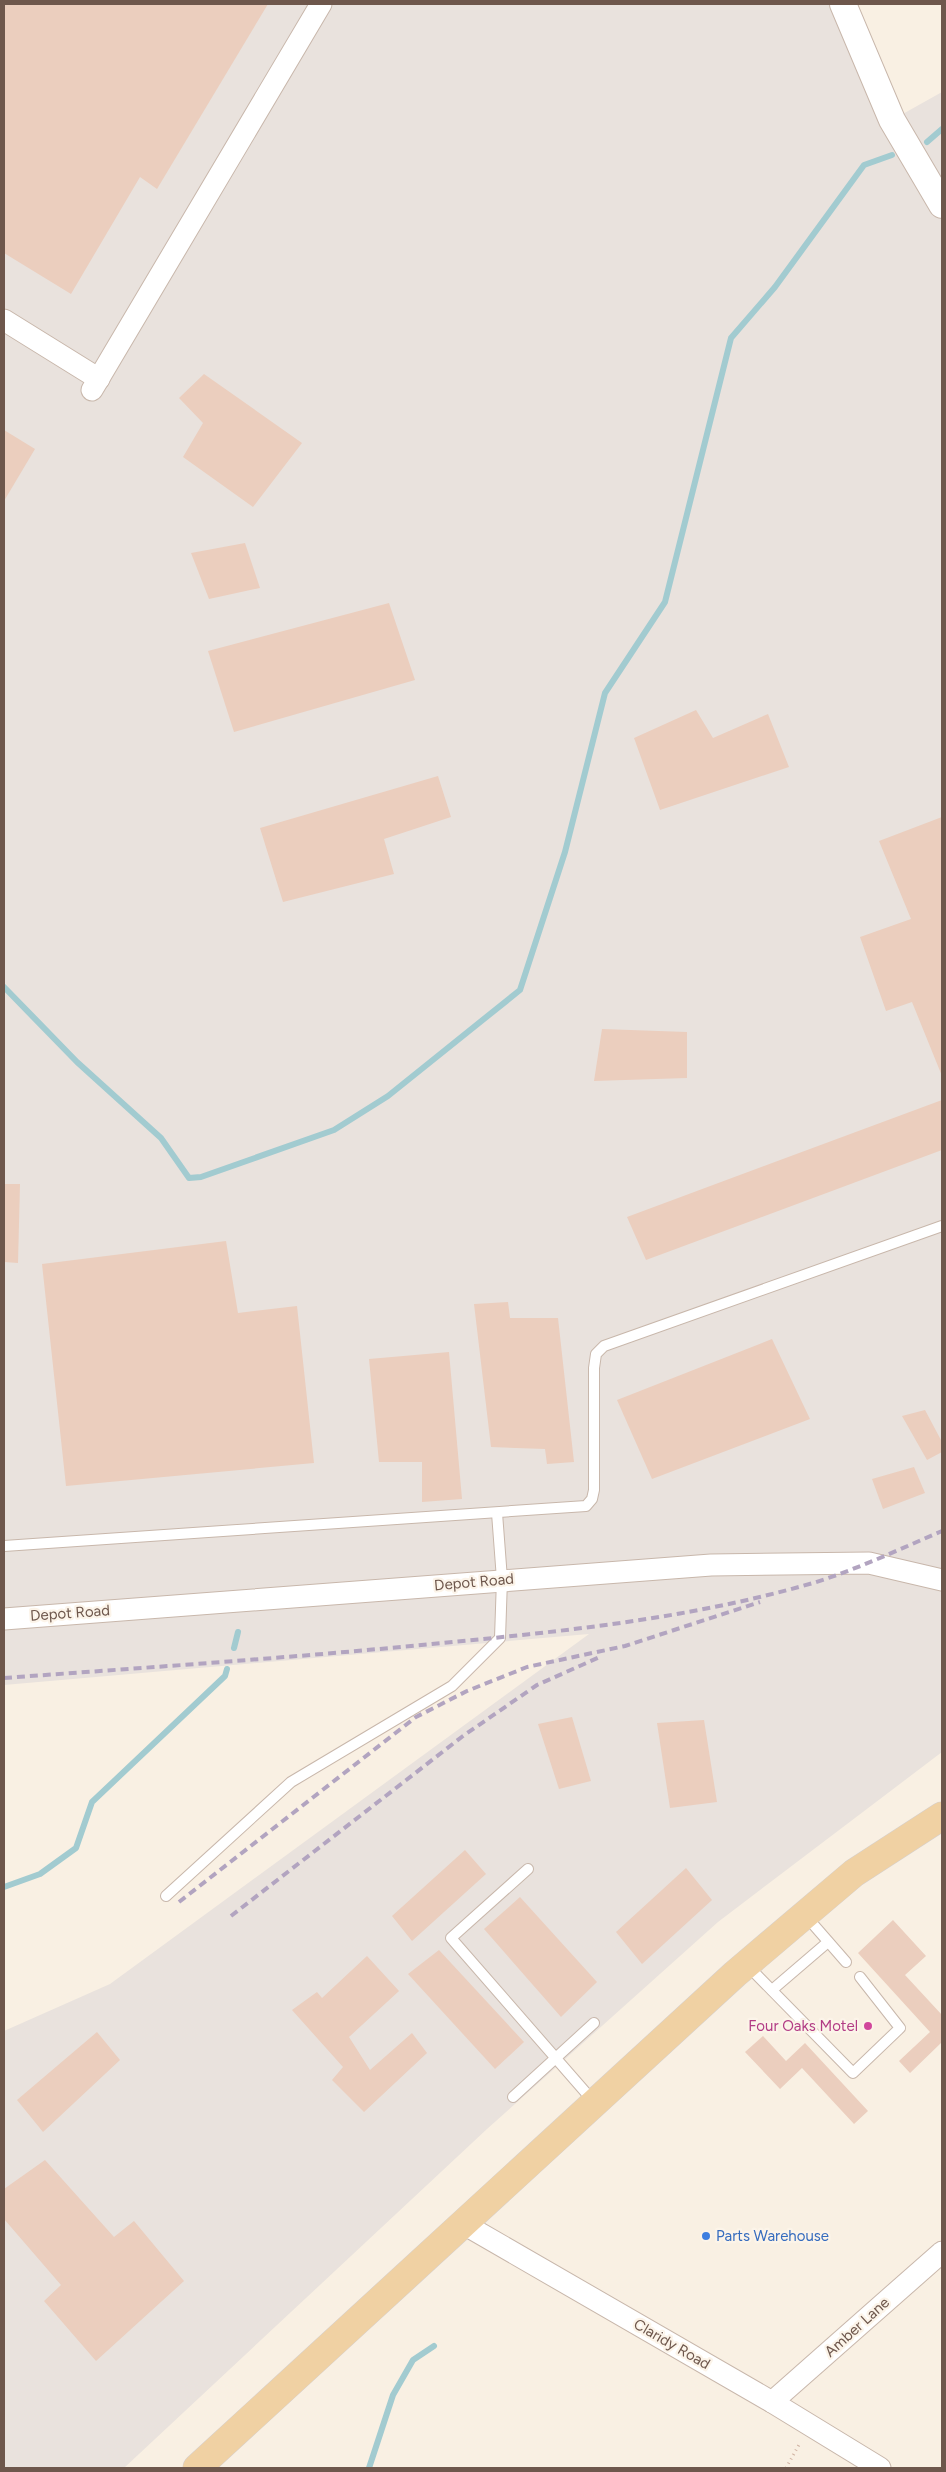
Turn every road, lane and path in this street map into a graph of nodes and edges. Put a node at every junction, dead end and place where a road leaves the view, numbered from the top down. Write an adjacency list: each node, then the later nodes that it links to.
1 (321, 4): 4 (street)
2 (843, 4): 3 (street)
3 (942, 205)
4 (4, 320)
5 (942, 1226): 6 (lane)
6 (497, 1513): 7 (lane); 8 (lane)
7 (4, 1546)
8 (502, 1579): 9 (street, Depot Road); 10 (street, Depot Road); 13 (lane)
9 (942, 1580)
10 (4, 1619)
11 (942, 1816): 14 (main road)
12 (528, 1870): 21 (lane)
13 (166, 1896)
14 (805, 1915): 15 (lane); 17 (main road)
15 (828, 1942): 16 (lane); 19 (lane)
16 (846, 1962)
17 (747, 1964): 19 (lane); 23 (main road)
18 (860, 1977): 19 (lane)
19 (772, 1990)
20 (594, 2023): 21 (lane)
21 (556, 2059): 22 (lane); 23 (lane)
22 (513, 2097)
23 (594, 2103): 24 (main road)
24 (462, 2223): 26 (street, Claridy Road); 28 (main road)
25 (942, 2252): 26 (street, Amber Lane)
26 (772, 2402): 27 (street, Claridy Road)
27 (809, 2425): 29 (path); 30 (street, Claridy Road)
28 (197, 2468)
29 (786, 2468)
30 (880, 2468)

